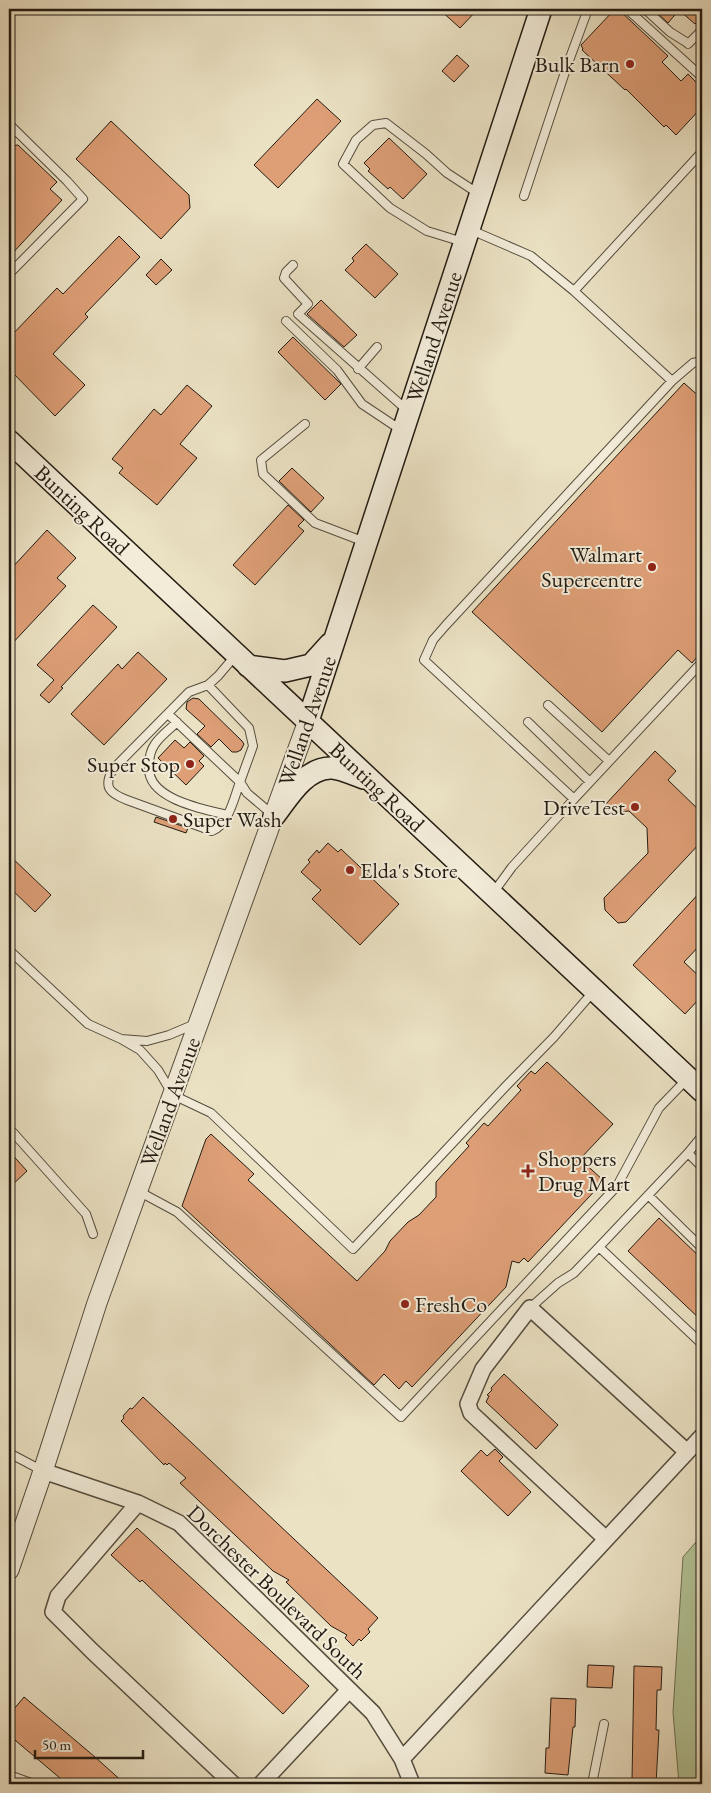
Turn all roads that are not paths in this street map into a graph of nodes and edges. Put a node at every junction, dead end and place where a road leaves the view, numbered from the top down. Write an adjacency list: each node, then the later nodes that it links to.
1 (541, 9): 9 (main road, Welland Avenue)
2 (588, 9): 10 (lane)
3 (627, 9): 6 (lane)
4 (645, 9): 5 (lane)
5 (702, 30)
6 (702, 77)
7 (9, 124): 13 (lane)
8 (702, 152): 14 (lane)
9 (481, 195): 11 (main road, Welland Avenue); 11 (lane)
10 (524, 196)
11 (467, 235): 14 (lane); 20 (main road, Welland Avenue)
12 (293, 265): 18 (lane)
13 (9, 274)
14 (574, 291): 19 (lane)
15 (286, 321): 20 (lane)
16 (377, 347): 18 (lane)
17 (702, 361): 19 (lane)
18 (358, 369): 20 (lane)
19 (672, 381): 37 (lane)
20 (406, 422): 23 (main road, Welland Avenue)
21 (304, 424): 23 (lane)
22 (9, 441): 25 (main road, Bunting Road)
23 (367, 542): 24 (main road, Welland Avenue)
24 (336, 639): 25 (main road); 30 (main road, Welland Avenue)
25 (242, 660): 27 (lane); 30 (main road, Bunting Road)
26 (702, 662): 33 (lane)
27 (208, 685): 29 (lane); 35 (lane)
28 (548, 705): 33 (lane)
29 (168, 714): 31 (lane); 38 (lane)
30 (308, 721): 34 (main road, Bunting Road); 39 (street, Welland Avenue)
31 (177, 722): 35 (lane); 38 (lane)
32 (528, 722): 36 (lane)
33 (609, 761): 36 (lane)
34 (370, 780): 39 (main road); 40 (main road, Bunting Road)
35 (240, 782): 38 (lane); 39 (lane)
36 (590, 782): 37 (lane)
37 (574, 798): 40 (lane)
38 (227, 815)
39 (274, 816): 43 (street, Welland Avenue)
40 (492, 894): 42 (main road, Bunting Road)
41 (9, 950): 44 (lane)
42 (594, 990): 45 (main road, Bunting Road); 46 (lane)
43 (199, 1023): 44 (lane); 46 (street, Welland Avenue)
44 (121, 1039): 46 (lane)
45 (695, 1084): 51 (lane)
46 (173, 1095): 51 (street, Welland Avenue)
47 (9, 1128): 53 (lane)
48 (702, 1136): 49 (lane)
49 (688, 1152): 50 (lane); 52 (lane)
50 (702, 1167)
51 (138, 1191): 61 (street, Welland Avenue)
52 (648, 1195): 54 (lane); 55 (lane)
53 (93, 1234)
54 (599, 1247): 56 (lane); 57 (lane)
55 (702, 1248)
56 (530, 1308): 59 (street); 63 (street)
57 (702, 1344)
58 (702, 1436): 59 (street)
59 (687, 1452): 63 (street)
60 (9, 1453): 61 (lane)
61 (43, 1471): 62 (street, Dorchester Boulevard South); 64 (street, Welland Avenue)
62 (138, 1503): 65 (street, Dorchester Boulevard South); 70 (street)
63 (606, 1539): 67 (street)
64 (9, 1570)
65 (349, 1690): 67 (street, Dorchester Boulevard South); 71 (street)
66 (604, 1724): 73 (lane)
67 (402, 1759): 72 (street, Dorchester Boulevard South)
68 (9, 1775): 69 (lane)
69 (34, 1784)
70 (233, 1784)
71 (260, 1784)
72 (412, 1784)
73 (592, 1784)

